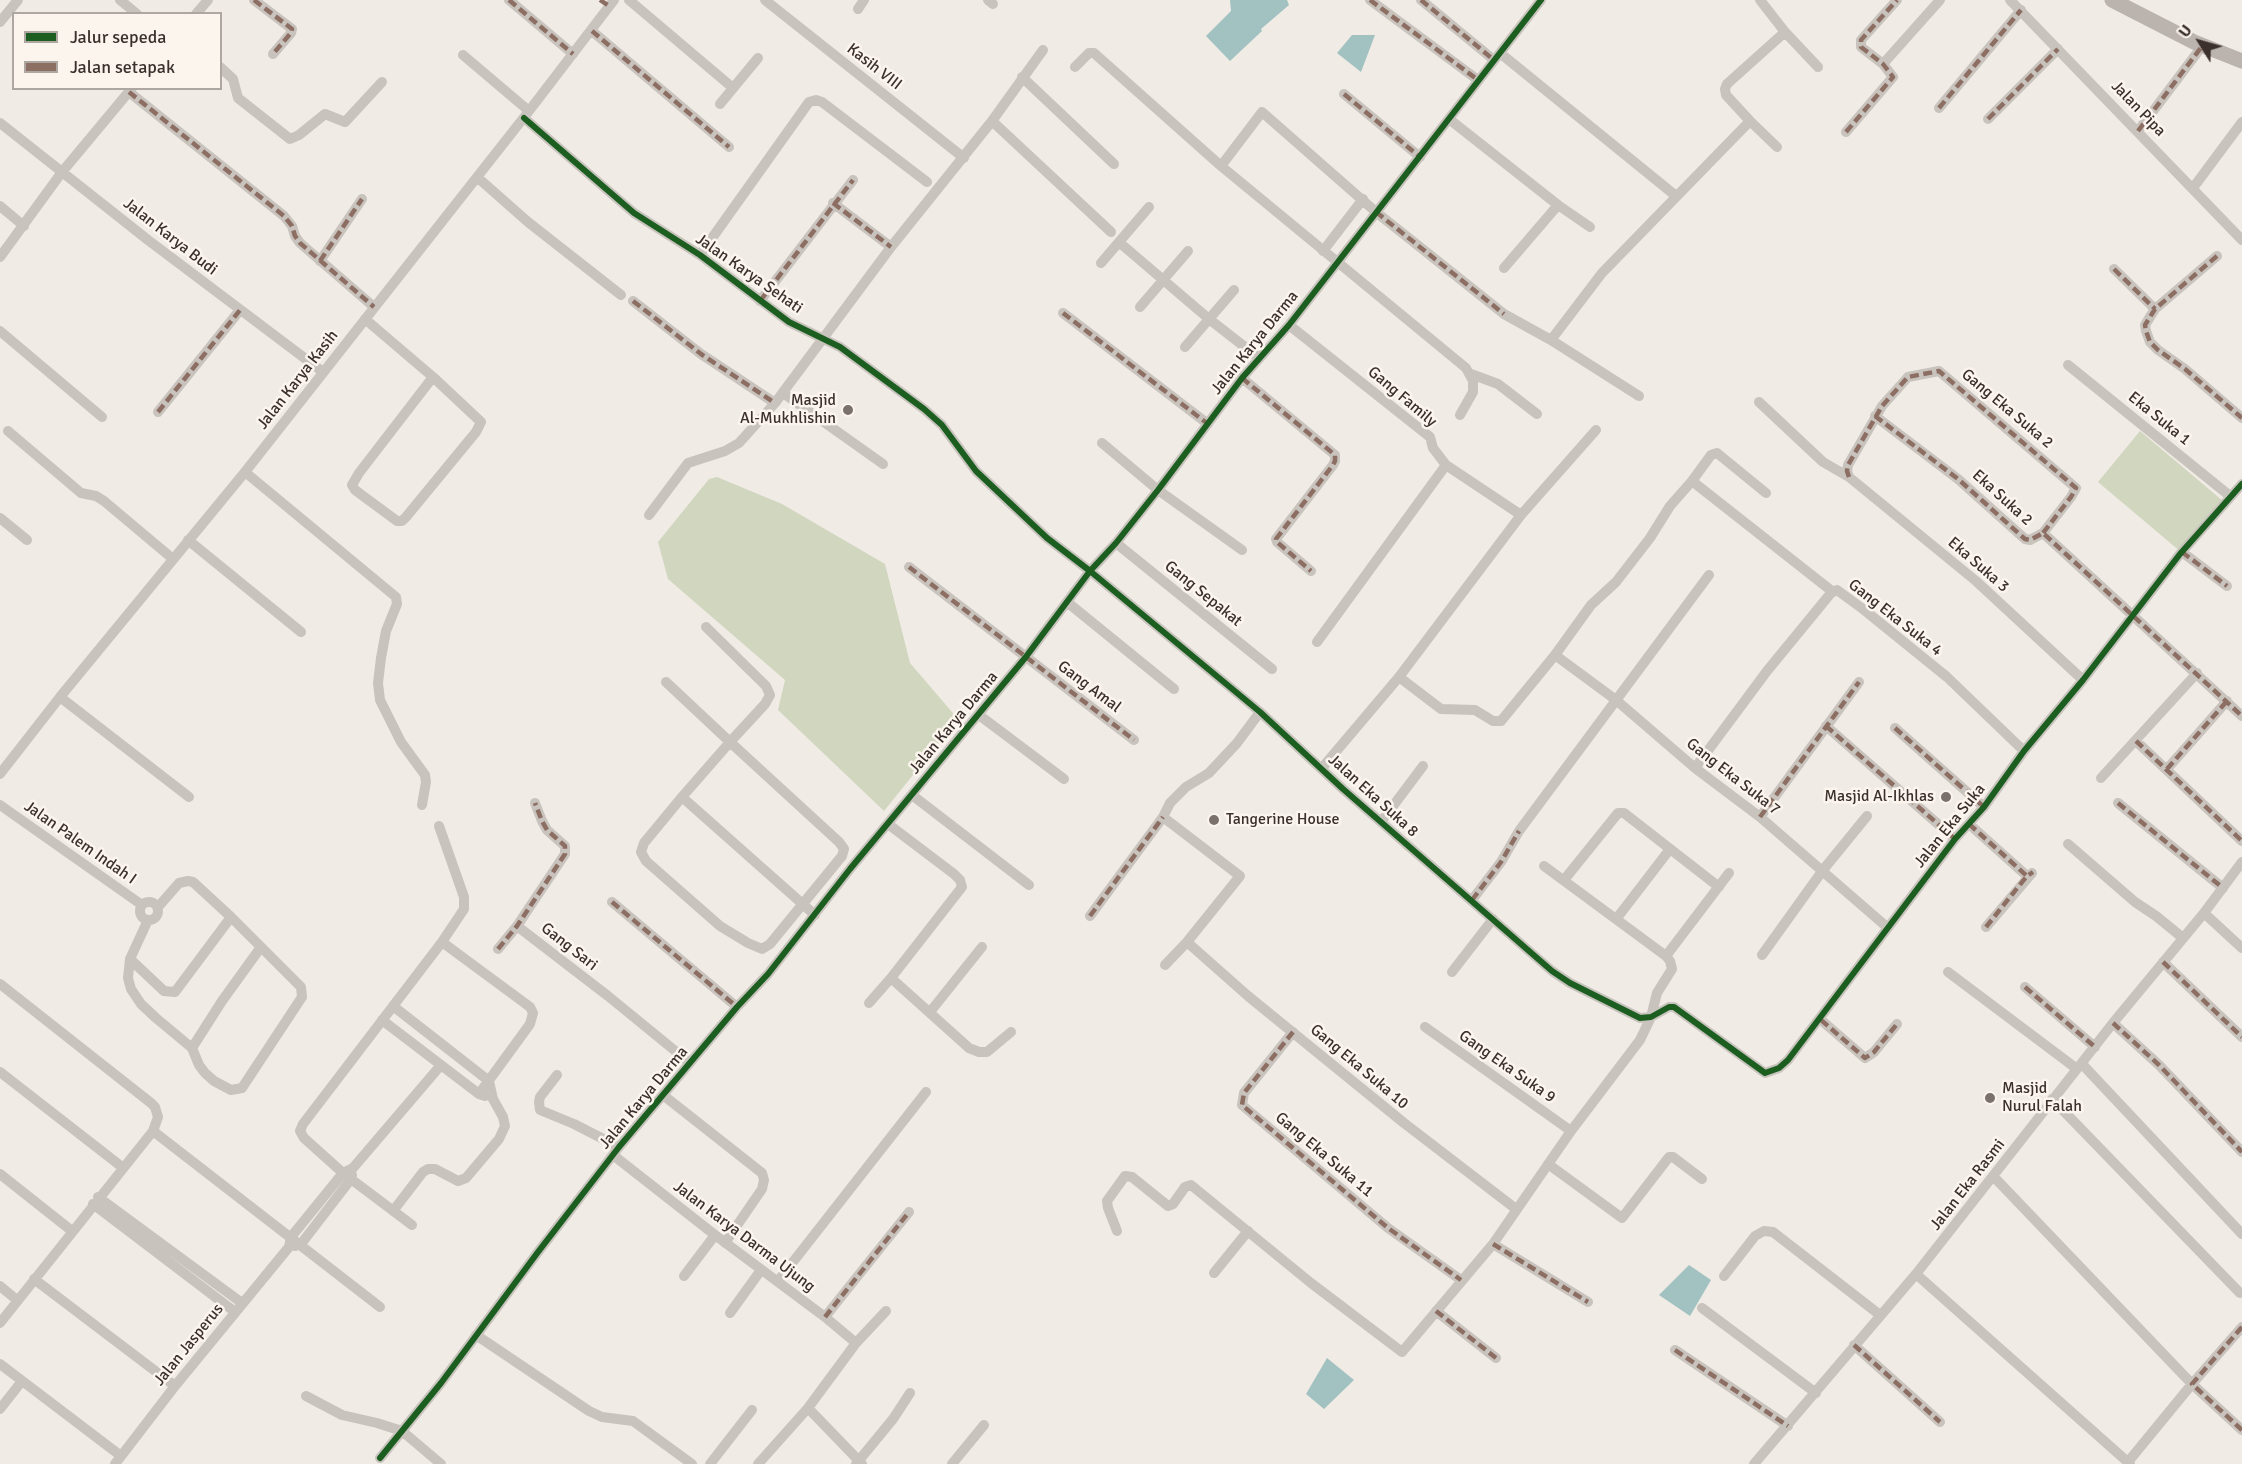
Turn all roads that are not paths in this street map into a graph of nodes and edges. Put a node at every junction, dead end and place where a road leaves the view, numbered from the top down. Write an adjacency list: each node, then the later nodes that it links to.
1 (18, 0): 20 (street)
2 (120, 0): 18 (street)
3 (208, 0): 19 (street)
4 (254, 0): 26 (street)
5 (509, 0): 27 (street)
6 (629, 0): 39 (street)
7 (765, 0): 56 (street, Kasih VIII)
8 (1370, 0): 37 (street)
9 (1421, 0): 29 (street)
10 (1541, 0): 29 (street, Jalan Karya Darma)
11 (1760, 0): 22 (street)
12 (1897, 0): 32 (street)
13 (1940, 0): 32 (street)
14 (2010, 0): 17 (street, Jalan Pipa)
15 (2112, 0): 23 (main road)
16 (608, 2): 21 (street, Jalan Karya Kasih)
17 (2020, 10): 24 (street, Jalan Pipa); 43 (street)
18 (135, 12)
19 (198, 12)
20 (0, 22)
21 (592, 31): 27 (street, Jalan Karya Kasih); 53 (street)
22 (1785, 32): 34 (street); 48 (street)
23 (2203, 45): 31 (main road); 51 (street)
24 (2058, 49): 46 (street); 51 (street, Jalan Pipa)
25 (1043, 50): 36 (street)
26 (273, 54)
27 (573, 54): 44 (street, Jalan Karya Kasih)
28 (463, 55): 44 (street, Jalan Karya Sehati)
29 (1497, 56): 37 (street, Jalan Karya Darma); 64 (street)
30 (758, 58): 39 (street)
31 (2242, 61)
32 (1883, 64): 52 (street)
33 (1075, 67): 58 (street)
34 (1818, 67)
35 (222, 69): 38 (street)
36 (1022, 77): 47 (street); 57 (street)
37 (1478, 80): 45 (street, Jalan Karya Darma)
38 (382, 82)
39 (733, 88): 42 (street)
40 (131, 90): 59 (street); 83 (street)
41 (1344, 94): 55 (street)
42 (720, 104)
43 (1939, 108)
44 (527, 115): 60 (street, Jalan Karya Kasih); 80 (street, Jalan Karya Sehati)
45 (1449, 119): 55 (street, Jalan Karya Darma); 68 (street)
46 (1988, 119)
47 (992, 121): 56 (street); 74 (street)
48 (1750, 121): 54 (street); 64 (street)
49 (2242, 122): 63 (street)
50 (0, 123): 59 (street, Jalan Karya Budi)
51 (2138, 131): 63 (street, Jalan Pipa)
52 (1846, 132)
53 (729, 147)
54 (1777, 147)
55 (1420, 157): 71 (street, Jalan Karya Darma)
56 (963, 158): 77 (street)
57 (1114, 164)
58 (1221, 166): 66 (street); 79 (street)
59 (62, 172): 72 (street); 96 (street, Jalan Karya Budi)
60 (477, 177): 90 (street); 93 (street, Jalan Karya Kasih)
61 (853, 180): 67 (street)
62 (927, 182): 80 (street)
63 (2193, 188): 75 (street, Jalan Pipa)
64 (1676, 196): 103 (street)
65 (362, 199): 83 (street)
66 (1362, 199): 71 (street); 79 (street)
67 (833, 203): 77 (street); 92 (street)
68 (1558, 204): 73 (street); 86 (street)
69 (0, 206): 72 (street)
70 (1149, 207): 76 (street)
71 (1376, 212): 84 (street, Jalan Karya Darma); 103 (street)
72 (24, 226): 82 (street)
73 (1590, 227)
74 (1111, 232)
75 (2242, 240)
76 (1120, 243): 85 (street); 88 (street)
77 (891, 247): 102 (street)
78 (1188, 251): 88 (street)
79 (1323, 251): 84 (street)
80 (699, 255): 92 (street, Jalan Karya Sehati)
81 (2217, 256): 95 (street)
82 (0, 257)
83 (320, 261): 93 (street)
84 (1336, 262): 100 (street, Jalan Karya Darma); 108 (street)
85 (1101, 263)
86 (1504, 268)
87 (2114, 269): 95 (street)
88 (1164, 280): 94 (street); 99 (street)
89 (1234, 290): 99 (street)
90 (621, 295)
91 (633, 301): 113 (street)
92 (760, 301): 102 (street, Jalan Karya Sehati)
93 (374, 307): 98 (street, Jalan Karya Kasih)
94 (1140, 307)
95 (2155, 309): 120 (street)
96 (240, 310): 107 (street, Jalan Karya Budi); 115 (street)
97 (1063, 313): 121 (street)
98 (365, 319): 107 (street, Jalan Karya Kasih); 109 (street)
99 (1209, 319): 104 (street); 105 (street)
100 (1289, 325): 105 (street, Jalan Karya Darma); 126 (street, Gang Family)
101 (0, 331): 119 (street)
102 (824, 338): 111 (street); 145 (street, Jalan Karya Sehati)
103 (1551, 340): 112 (street)
104 (1185, 347)
105 (1259, 358): 110 (street, Jalan Karya Darma)
106 (2068, 365): 133 (street, Eka Suka 1)
107 (323, 372): 127 (street, Jalan Karya Kasih)
108 (1470, 374): 116 (street); 117 (street)
109 (433, 377): 109 (street)
110 (1242, 378): 121 (street, Jalan Karya Darma); 146 (street)
111 (783, 393): 113 (street); 125 (street)
112 (1639, 396)
113 (775, 402): 134 (street)
114 (1759, 402): 128 (street, Eka Suka 3)
115 (158, 412)
116 (1537, 414)
117 (1460, 415)
118 (1875, 416): 128 (street); 137 (street, Eka Suka 2); 137 (street, Gang Eka Suka 2)
119 (102, 417)
120 (2242, 418)
121 (1208, 424): 131 (street, Jalan Karya Darma)
122 (1596, 430): 135 (street)
123 (8, 431): 143 (street)
124 (1102, 443): 131 (street)
125 (883, 464)
126 (1446, 465): 135 (street, Gang Family); 154 (street)
127 (245, 472): 139 (street, Jalan Karya Kasih); 189 (street)
128 (1849, 477): 160 (street, Eka Suka 3)
129 (1692, 482): 132 (street); 149 (street); 155 (street)
130 (2242, 484): 133 (street, Jalan Eka Suka)
131 (1158, 490): 140 (street, Jalan Karya Darma); 141 (street)
132 (1766, 493)
133 (2230, 496): 142 (street, Jalan Eka Suka)
134 (649, 515)
135 (1521, 515): 159 (street)
136 (0, 518): 138 (street)
137 (2043, 533): 151 (street, Eka Suka 2)
138 (27, 540)
139 (188, 540): 143 (street, Jalan Karya Kasih); 153 (street)
140 (1116, 543): 145 (street, Jalan Karya Darma); 157 (street, Gang Sepakat)
141 (1242, 550)
142 (2182, 552): 148 (street); 151 (street, Jalan Eka Suka)
143 (172, 559): 164 (street, Jalan Karya Kasih)
144 (909, 567): 156 (street, Gang Amal)
145 (1090, 571): 150 (street, Jalan Karya Darma); 167 (street, Jalan Eka Suka 8)
146 (1311, 571)
147 (1709, 575): 165 (street)
148 (2227, 586)
149 (1833, 592): 175 (street, Gang Eka Suka 4); 178 (street, Gang Eka Suka 4)
150 (1067, 602): 156 (street, Jalan Karya Darma); 163 (street)
151 (2133, 615): 158 (street, Eka Suka 2); 160 (street, Jalan Eka Suka)
152 (706, 627): 174 (street)
153 (301, 632)
154 (1317, 642)
155 (1555, 655): 159 (street); 165 (street, Gang Eka Suka 7)
156 (1025, 658): 168 (street, Jalan Karya Darma); 172 (street, Gang Amal)
157 (1272, 669)
158 (2197, 673): 166 (street, Eka Suka 2); 173 (street)
159 (1399, 677): 177 (street)
160 (2083, 680): 175 (street, Jalan Eka Suka)
161 (666, 682): 174 (street)
162 (1859, 682): 170 (street)
163 (1174, 689)
164 (60, 697): 180 (street, Jalan Karya Kasih); 184 (street)
165 (1616, 700): 178 (street, Gang Eka Suka 7); 210 (street)
166 (2227, 702): 169 (street, Eka Suka 2); 179 (street)
167 (1260, 712): 177 (street, Jalan Eka Suka 8); 193 (street)
168 (979, 715): 182 (street); 183 (street, Jalan Karya Darma)
169 (2242, 716)
170 (1826, 726): 192 (street); 198 (street)
171 (1895, 728): 190 (street)
172 (1134, 741)
173 (2136, 741): 179 (street); 181 (street)
174 (730, 742): 185 (street); 212 (street)
175 (2024, 751): 190 (street, Jalan Eka Suka)
176 (1423, 766): 194 (street)
177 (1322, 768): 194 (street, Jalan Eka Suka 8)
178 (1695, 768): 192 (street, Gang Eka Suka 7)
179 (2167, 769): 199 (street)
180 (0, 774)
181 (2101, 778)
182 (1064, 779)
183 (912, 795): 195 (street, Jalan Karya Darma); 207 (street)
184 (189, 797)
185 (682, 797): 212 (street); 212 (street)
186 (2118, 802): 209 (street)
187 (535, 803): 222 (street, Gang Sari)
188 (0, 805): 213 (street, Jalan Palem Indah I)
189 (422, 805)
190 (1984, 807): 196 (street, Jalan Eka Suka)
191 (1867, 816): 204 (street)
192 (1760, 817): 204 (street, Gang Eka Suka 7)
193 (1163, 818): 218 (street); 227 (street)
194 (1381, 822): 210 (street, Jalan Eka Suka 8)
195 (888, 824): 216 (street, Jalan Karya Darma); 239 (street)
196 (1969, 824): 198 (street, Jalan Eka Suka); 223 (street)
197 (439, 826): 226 (street)
198 (1955, 839): 224 (street, Jalan Eka Suka)
199 (2242, 841)
200 (2068, 844): 225 (street)
201 (1670, 849): 206 (street); 208 (street); 219 (street)
202 (2242, 862): 209 (street, Jalan Eka Rasmi)
203 (1544, 866): 206 (street)
204 (1823, 870): 224 (street, Gang Eka Suka 7); 232 (street)
205 (1729, 873): 208 (street)
206 (1564, 880): 219 (street)
207 (1029, 885)
208 (1719, 887): 233 (street)
209 (2223, 888): 215 (street, Jalan Eka Rasmi)
210 (1472, 900): 220 (street, Jalan Eka Suka 8)
211 (612, 902): 244 (street)
212 (802, 904): 216 (street)
213 (142, 905): 214 (street); 221 (street)
214 (158, 907): 217 (street); 221 (street)
215 (2204, 913): 225 (street, Jalan Eka Rasmi); 230 (street)
216 (815, 915): 244 (street, Jalan Karya Darma)
217 (231, 916): 228 (street); 234 (street)
218 (1090, 916)
219 (1617, 918): 233 (street)
220 (1493, 919): 237 (street); 246 (street, Jalan Eka Suka 8)
221 (148, 920): 234 (street)
222 (517, 926): 231 (street); 257 (street, Gang Sari)
223 (1986, 927)
224 (1888, 928): 248 (street, Jalan Eka Suka)
225 (2183, 938): 235 (street, Jalan Eka Rasmi)
226 (442, 942): 243 (street); 262 (street)
227 (1187, 942): 236 (street); 253 (street, Gang Eka Suka 10)
228 (261, 947): 256 (street); 256 (street)
229 (982, 947): 245 (street)
230 (2242, 948)
231 (498, 949)
232 (1761, 955)
233 (1666, 956): 246 (street)
234 (130, 959): 256 (street)
235 (2163, 962): 249 (street, Jalan Eka Rasmi); 254 (street)
236 (1166, 965)
237 (1452, 972)
238 (1948, 972): 259 (street)
239 (891, 978): 242 (street); 245 (street)
240 (0, 984): 268 (street)
241 (2025, 987): 255 (street)
242 (868, 1003)
243 (393, 1006): 247 (street); 262 (street)
244 (737, 1007): 257 (street, Jalan Karya Darma)
245 (930, 1012): 252 (street)
246 (1651, 1017): 248 (street, Jalan Eka Suka); 269 (street)
247 (382, 1020): 258 (street); 275 (street)
248 (1821, 1020): 250 (street)
249 (2113, 1023): 255 (street, Jalan Eka Rasmi); 271 (street)
250 (1897, 1024)
251 (1425, 1028): 269 (street, Gang Eka Suka 9)
252 (1011, 1032)
253 (1293, 1032): 279 (street, Gang Eka Suka 10); 298 (street, Gang Eka Suka 11)
254 (2242, 1037)
255 (2095, 1047): 259 (street, Jalan Eka Rasmi)
256 (192, 1048)
257 (690, 1063): 265 (street, Jalan Karya Darma)
258 (441, 1065): 264 (street); 275 (street, Jalan Jasperus)
259 (2079, 1066): 267 (street, Jalan Eka Rasmi); 286 (street)
260 (0, 1072): 273 (street)
261 (557, 1075): 270 (street, Jalan Karya Darma Ujung)
262 (489, 1081): 264 (street); 266 (street)
263 (926, 1092): 299 (street)
264 (479, 1094): 266 (street)
265 (663, 1095): 270 (street, Jalan Karya Darma); 289 (street)
266 (494, 1099): 280 (street)
267 (2052, 1099): 276 (street, Jalan Eka Rasmi); 301 (street)
268 (153, 1131): 273 (street); 288 (street)
269 (1570, 1131): 272 (street)
270 (616, 1151): 287 (street, Jalan Karya Darma Ujung); 314 (street, Jalan Karya Darma)
271 (2242, 1152)
272 (1548, 1164): 277 (street); 279 (street)
273 (122, 1167): 278 (street)
274 (0, 1174): 283 (street)
275 (349, 1174): 280 (street); 288 (street, Jalan Jasperus); 290 (street, Jalan Jasperus)
276 (1994, 1177): 294 (street, Jalan Eka Rasmi); 321 (street)
277 (1702, 1179)
278 (95, 1201): 283 (street); 305 (street)
279 (1516, 1209): 291 (street)
280 (393, 1211): 282 (street)
281 (909, 1212): 311 (street)
282 (412, 1224)
283 (72, 1231): 297 (street)
284 (1118, 1231): 285 (street)
285 (1248, 1231): 293 (street); 308 (street)
286 (2242, 1234)
287 (715, 1235): 289 (street, Jalan Karya Darma Ujung); 295 (street)
288 (290, 1242): 290 (street); 305 (street, Jalan Jasperus)
289 (725, 1243): 292 (street, Jalan Karya Darma Ujung)
290 (301, 1244): 304 (street)
291 (1493, 1244): 298 (street); 303 (street)
292 (762, 1270): 299 (street, Jalan Karya Darma Ujung); 309 (street)
293 (1214, 1273)
294 (1916, 1274): 310 (street, Jalan Eka Rasmi); 337 (street)
295 (684, 1276)
296 (1724, 1276): 310 (street)
297 (34, 1279): 302 (street); 322 (street)
298 (1461, 1280): 308 (street)
299 (778, 1281): 311 (street, Jalan Karya Darma Ujung)
300 (0, 1286): 302 (street)
301 (2240, 1293)
302 (18, 1300): 312 (street)
303 (1588, 1302)
304 (380, 1307)
305 (238, 1308): 322 (street, Jalan Jasperus)
306 (1702, 1308): 324 (street)
307 (886, 1311): 315 (street)
308 (1436, 1311): 318 (street)
309 (730, 1313)
310 (1880, 1315): 316 (street, Jalan Eka Rasmi)
311 (825, 1317): 315 (street, Jalan Karya Darma Ujung)
312 (0, 1323)
313 (2242, 1327): 321 (street)
314 (476, 1335): 333 (street, Jalan Karya Darma); 339 (street)
315 (856, 1343): 326 (street)
316 (1854, 1345): 324 (street, Jalan Eka Rasmi); 329 (street)
317 (1675, 1350): 331 (street)
318 (1496, 1358)
319 (0, 1364): 320 (street)
320 (22, 1381): 327 (street); 335 (street)
321 (2192, 1384): 332 (street); 337 (street)
322 (175, 1386): 335 (street, Jalan Jasperus)
323 (910, 1393): 336 (street)
324 (1816, 1393): 331 (street, Jalan Eka Rasmi)
325 (306, 1396): 333 (street)
326 (808, 1408): 336 (street); 341 (street)
327 (0, 1409)
328 (752, 1410): 340 (street)
329 (1941, 1422)
330 (984, 1425): 342 (street)
331 (1788, 1426): 343 (street, Jalan Eka Rasmi)
332 (2242, 1430)
333 (402, 1431): 334 (street, Jalan Karya Darma); 338 (street)
334 (380, 1458)
335 (118, 1460)
336 (859, 1463)
337 (2129, 1463)
338 (441, 1464)
339 (692, 1464)
340 (710, 1464)
341 (758, 1464)
342 (952, 1464)
343 (1754, 1464)

